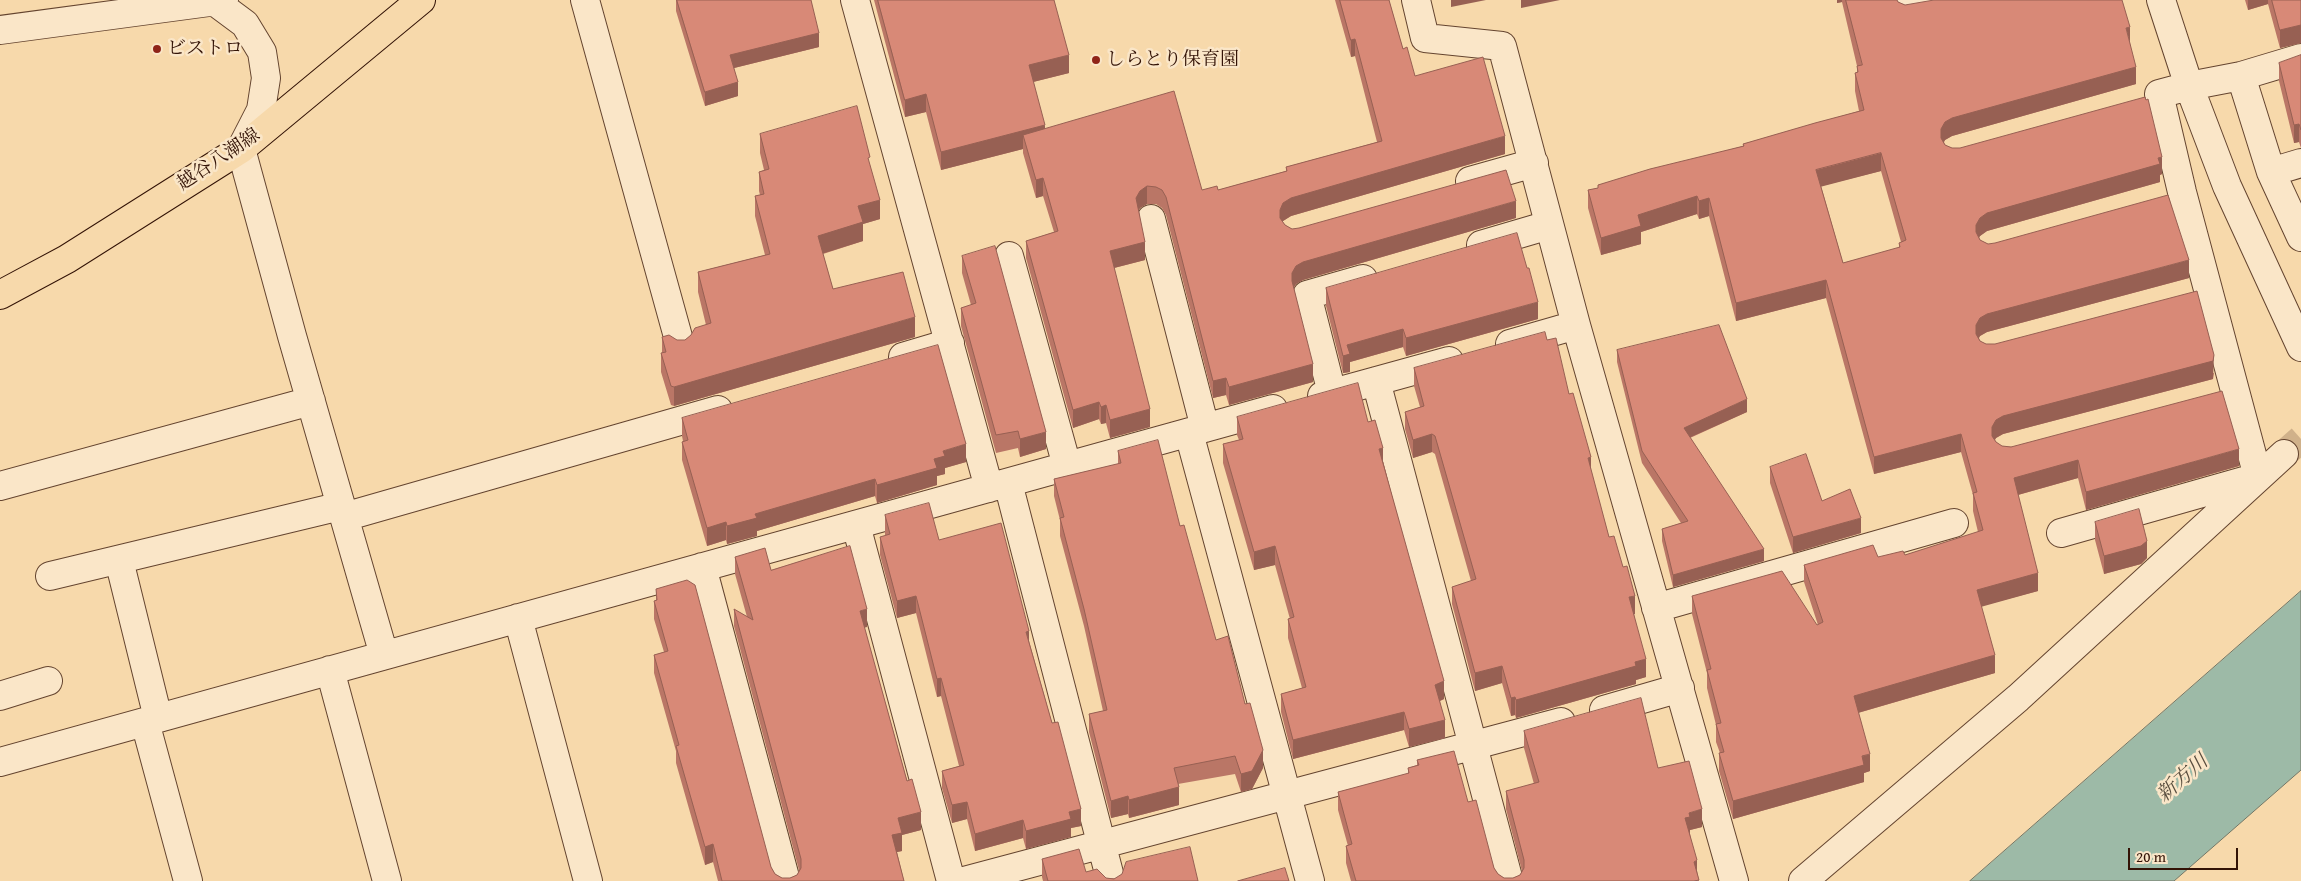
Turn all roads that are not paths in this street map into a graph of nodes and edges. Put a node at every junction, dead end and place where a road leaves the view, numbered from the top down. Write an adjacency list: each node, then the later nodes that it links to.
1 (422, 0): 15 (main road, 越谷八潮線)
2 (585, 0): 33 (street)
3 (855, 0): 32 (street)
4 (1416, 0): 16 (street)
5 (1943, 0): 8 (street)
6 (2162, 0): 12 (street)
7 (219, 1): 9 (street); 15 (street)
8 (1908, 4)
9 (0, 30)
10 (2301, 58): 11 (street)
11 (2241, 76): 12 (street); 18 (street)
12 (2189, 86): 13 (street); 34 (street)
13 (2159, 94): 14 (street); 20 (street)
14 (2132, 102)
15 (241, 148): 29 (main road, 越谷八潮線); 40 (street)
16 (1534, 163): 19 (street); 23 (street)
17 (2301, 163): 18 (street)
18 (2271, 172): 24 (street)
19 (1448, 188)
20 (2182, 192): 21 (street); 28 (street)
21 (2153, 200)
22 (1151, 219): 42 (street)
23 (1549, 225): 25 (street); 31 (street)
24 (2301, 237)
25 (1456, 252)
26 (1009, 256): 44 (street)
27 (1391, 271): 38 (street)
28 (2208, 289): 30 (street); 37 (street)
29 (0, 295)
30 (2180, 297)
31 (1576, 325): 36 (street); 55 (street)
32 (950, 343): 35 (street); 46 (street)
33 (680, 344)
34 (2301, 347)
35 (882, 362)
36 (1376, 381): 38 (street); 63 (street)
37 (2235, 389): 39 (street); 45 (street)
38 (1332, 393): 42 (street)
39 (2206, 396)
40 (311, 401): 47 (street); 48 (street)
41 (738, 404): 48 (street)
42 (1197, 430): 44 (street); 65 (street)
43 (2284, 454): 45 (street)
44 (1067, 466): 46 (street)
45 (2258, 477): 51 (street); 77 (street)
46 (999, 485): 50 (street); 66 (street)
47 (0, 486)
48 (343, 511): 52 (street); 57 (street)
49 (1954, 523): 55 (street)
50 (856, 525): 53 (street); 71 (street)
51 (2061, 533)
52 (119, 560): 54 (street); 62 (street)
53 (702, 567): 56 (street); 70 (street)
54 (50, 576)
55 (1656, 608): 60 (street)
56 (518, 618): 57 (street); 69 (street)
57 (384, 655): 58 (street)
58 (330, 670): 62 (street); 68 (street)
59 (48, 681): 61 (street)
60 (1680, 688): 63 (street); 76 (street)
61 (0, 696)
62 (152, 720): 64 (street); 67 (street)
63 (1472, 747): 65 (street); 75 (street)
64 (0, 762)
65 (1286, 795): 66 (street); 74 (street)
66 (1101, 846): 72 (street); 73 (street)
67 (188, 881)
68 (387, 881)
69 (588, 881)
70 (786, 881)
71 (951, 881)
72 (964, 881)
73 (1111, 881)
74 (1310, 881)
75 (1509, 881)
76 (1734, 881)
77 (1802, 881)

